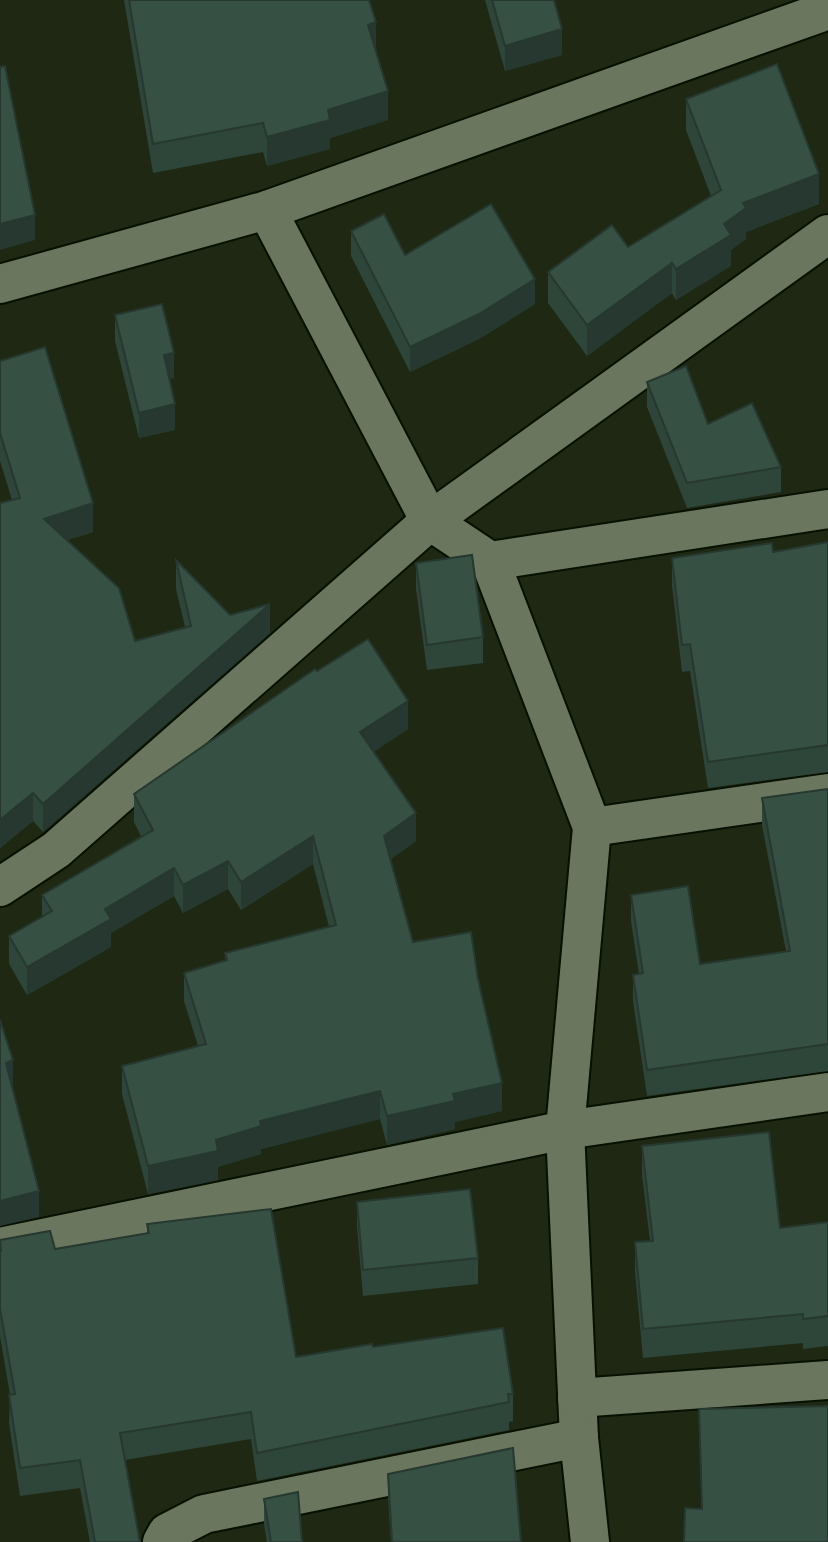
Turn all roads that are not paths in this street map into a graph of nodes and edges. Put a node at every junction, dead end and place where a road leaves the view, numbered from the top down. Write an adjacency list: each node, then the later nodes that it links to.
1 (822, 18): 2 (street)
2 (267, 210): 4 (street); 6 (street)
3 (828, 234): 6 (street)
4 (0, 284)
5 (828, 509): 7 (street)
6 (430, 521): 7 (street); 10 (street)
7 (490, 561): 9 (street)
8 (828, 793): 9 (street)
9 (592, 827): 12 (street)
10 (0, 887)
11 (828, 1092): 12 (street)
12 (565, 1130): 13 (street); 15 (street)
13 (0, 1247)
14 (828, 1380): 15 (street)
15 (577, 1398): 16 (street)
16 (579, 1438): 17 (street); 18 (street)
17 (162, 1542)
18 (590, 1542)

